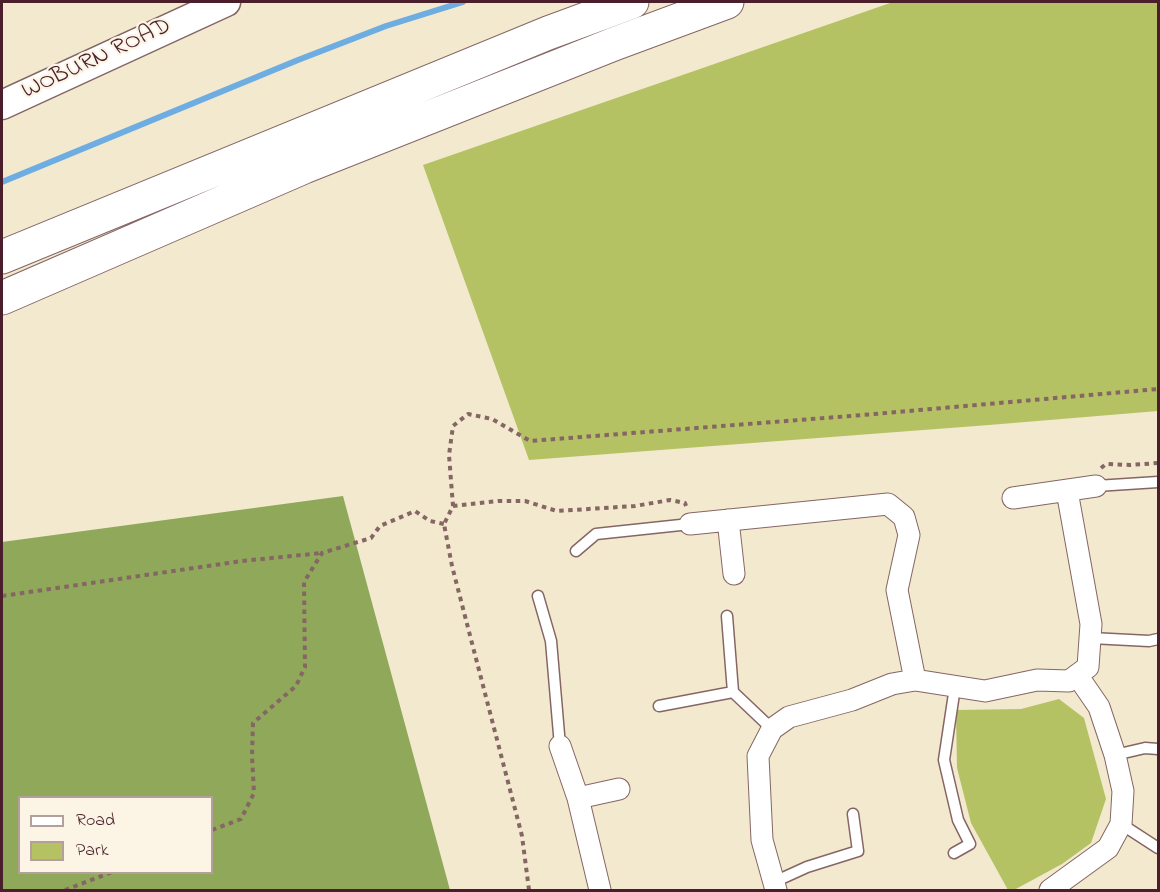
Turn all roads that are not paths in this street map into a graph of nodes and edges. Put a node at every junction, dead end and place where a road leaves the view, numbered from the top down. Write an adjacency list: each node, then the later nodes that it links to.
1 (226, 2): 4 (street, WOBURN ROAD)
2 (632, 2): 5 (highway)
3 (727, 2): 6 (highway)
4 (2, 105)
5 (2, 256)
6 (2, 298)
7 (1158, 482): 8 (lane)
8 (1096, 486): 9 (street)
9 (1067, 491): 10 (street); 17 (street)
10 (1013, 498)
11 (728, 520): 12 (street); 14 (street); 20 (street)
12 (690, 524): 13 (lane)
13 (576, 551)
14 (734, 574)
15 (538, 596): 25 (lane)
16 (727, 616): 22 (lane)
17 (1091, 638): 18 (lane); 19 (street)
18 (1158, 639)
19 (1077, 675): 21 (street); 27 (street)
20 (915, 680): 21 (street); 24 (street)
21 (955, 687): 33 (lane)
22 (733, 692): 23 (lane); 24 (lane)
23 (659, 706)
24 (772, 729): 34 (street)
25 (560, 746): 29 (street)
26 (1158, 749): 27 (lane)
27 (1115, 755): 31 (street)
28 (619, 789): 29 (street)
29 (579, 798): 35 (street)
30 (853, 814): 34 (lane)
31 (1121, 824): 32 (lane); 36 (street)
32 (1158, 848)
33 (954, 853)
34 (775, 886)
35 (600, 891)
36 (1050, 891)

